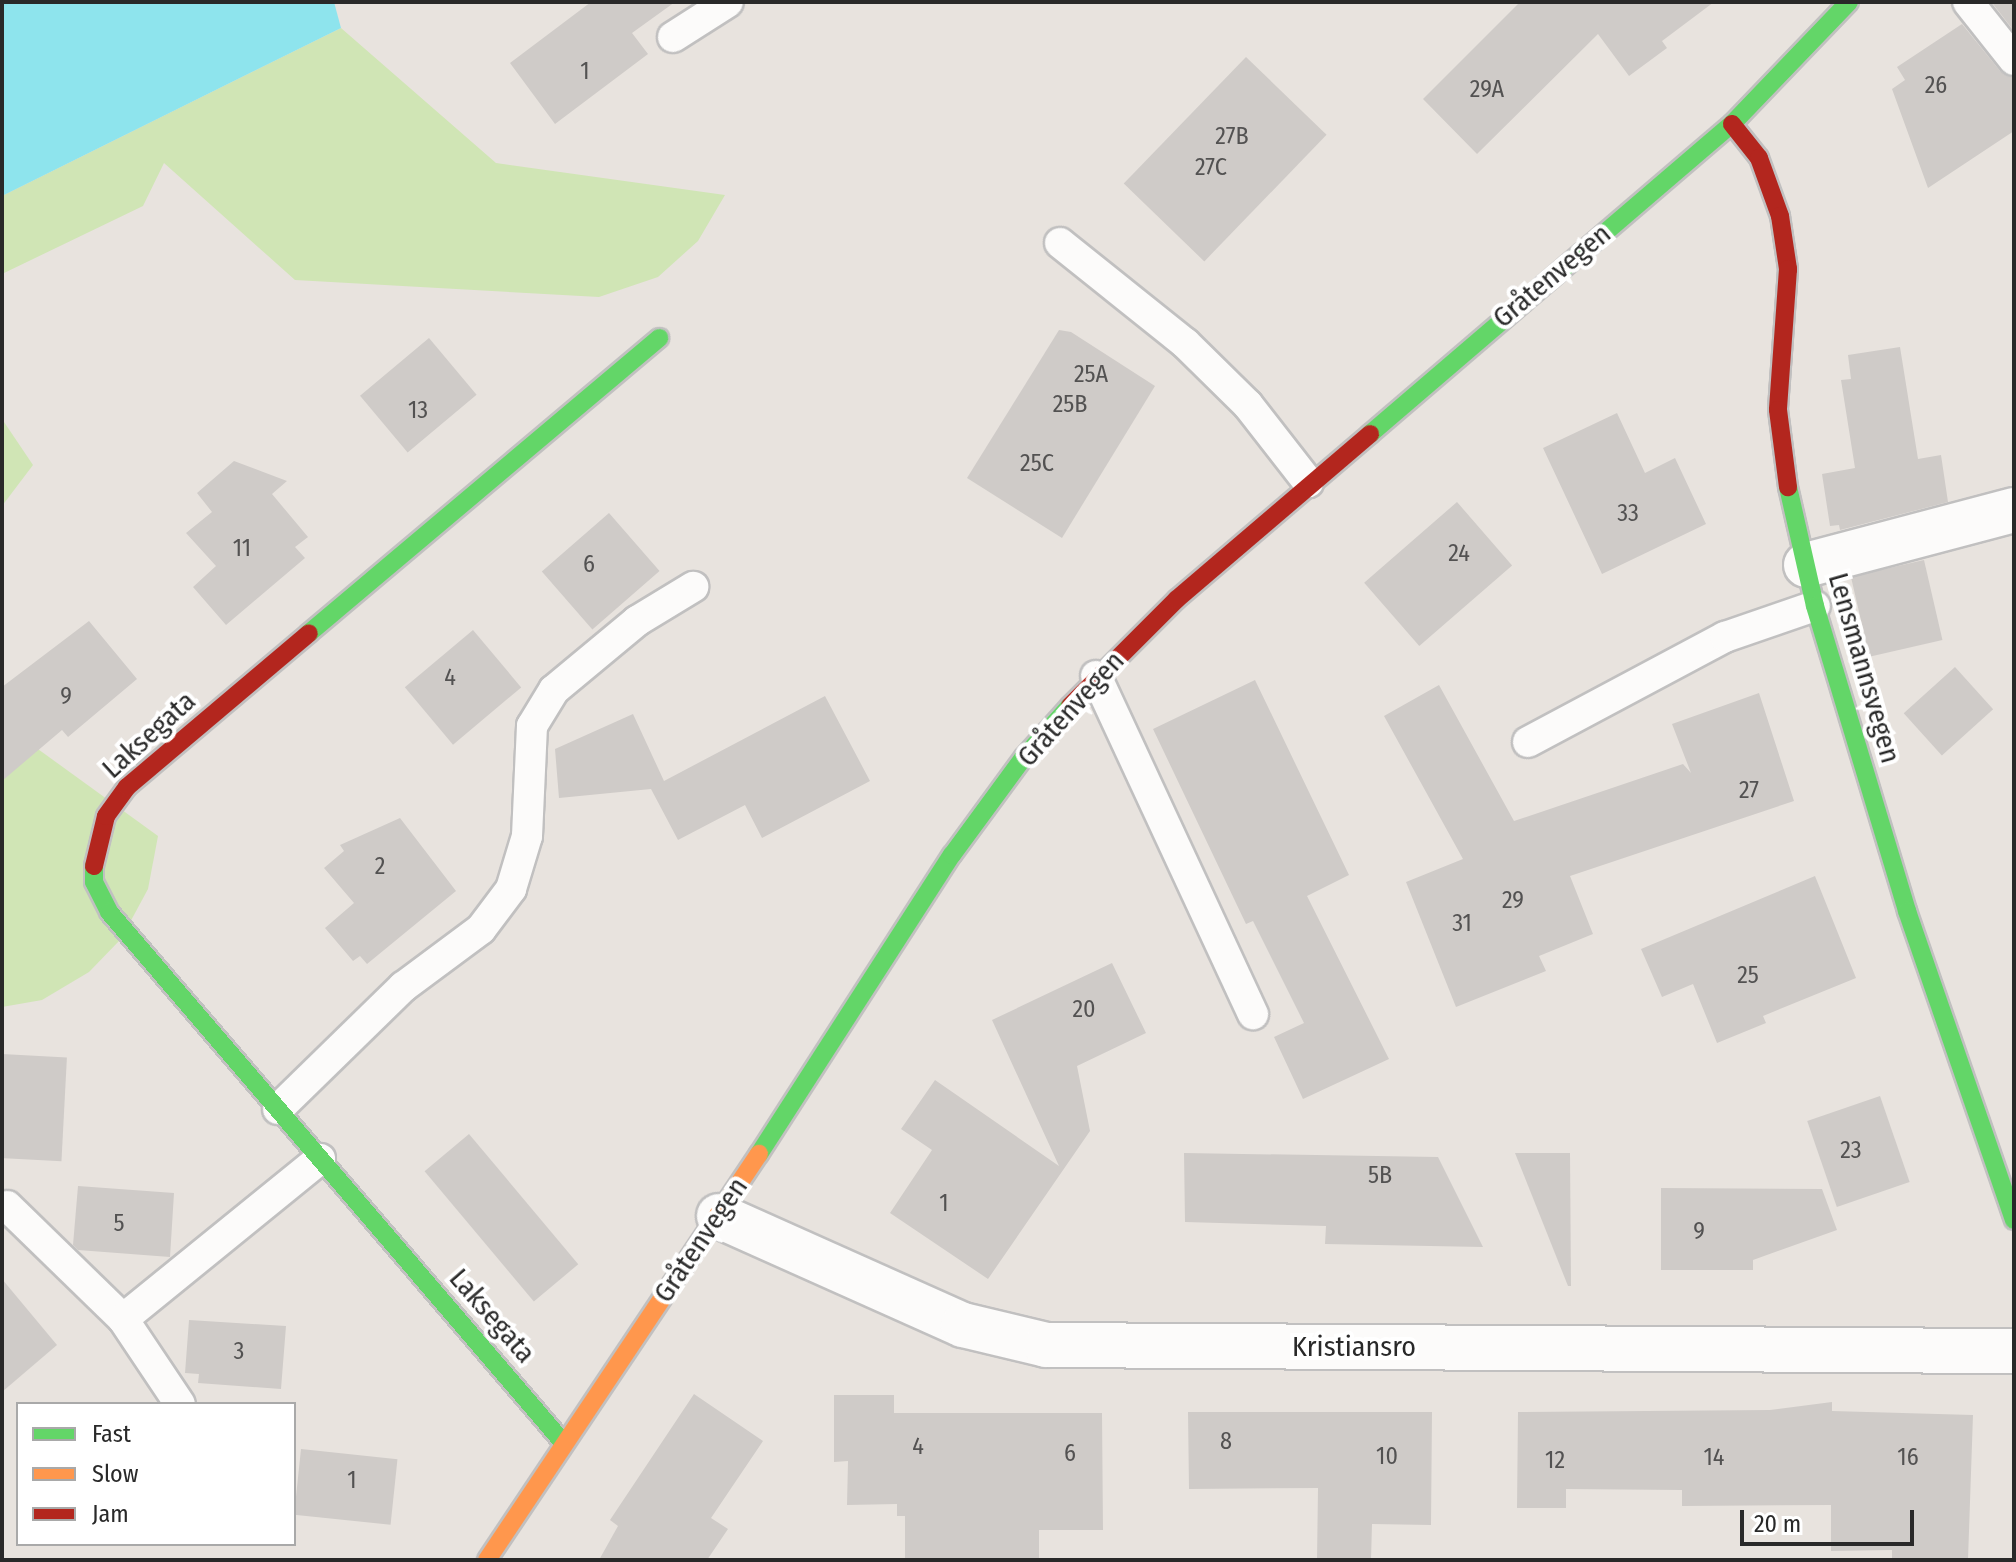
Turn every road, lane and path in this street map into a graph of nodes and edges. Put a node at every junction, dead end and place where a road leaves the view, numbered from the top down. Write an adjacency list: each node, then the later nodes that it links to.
1 (728, 2): 4 (lane)
2 (1968, 2): 5 (lane)
3 (1835, 6): 6 (street, Gråtenvegen)
4 (673, 37)
5 (2014, 60)
6 (1732, 124): 9 (street, Gråtenvegen); 11 (street, Lensmannsvegen)
7 (1060, 243): 9 (lane)
8 (659, 338): 16 (street, Laksegata)
9 (1308, 482): 13 (street, Gråtenvegen)
10 (2014, 510): 11 (street)
11 (1810, 585): 14 (lane); 20 (street, Lensmannsvegen)
12 (693, 587): 16 (lane)
13 (1096, 676): 15 (lane); 19 (street, Gråtenvegen)
14 (1528, 742)
15 (1253, 1014)
16 (278, 1109): 17 (street, Laksegata)
17 (320, 1159): 21 (lane); 24 (street, Laksegata)
18 (7, 1206): 21 (lane)
19 (719, 1216): 22 (street, Kristiansro); 24 (street, Gråtenvegen)
20 (2014, 1220)
21 (123, 1319): 23 (lane)
22 (2014, 1351)
23 (179, 1402)
24 (562, 1441): 25 (street, Gråtenvegen)
25 (487, 1560)

